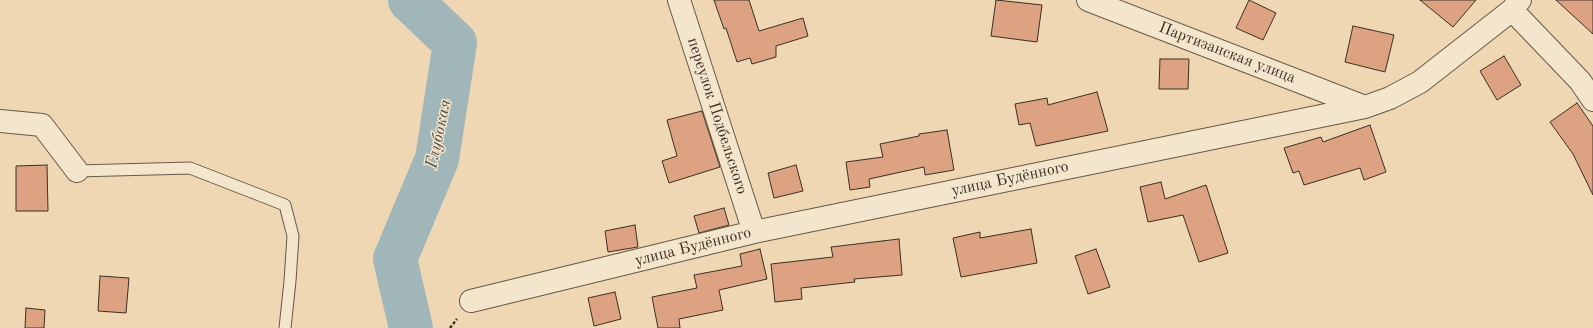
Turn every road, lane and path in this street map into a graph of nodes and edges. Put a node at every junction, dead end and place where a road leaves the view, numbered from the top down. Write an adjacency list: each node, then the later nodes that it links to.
1 (679, 0): 8 (street, переулок Подбельского)
2 (1088, 0): 5 (street, Партизанская улица)
3 (1516, 5): 4 (street); 5 (street, улица Будённого)
4 (1593, 100)
5 (1365, 107): 8 (street, улица Будённого)
6 (0, 121): 7 (street)
7 (77, 171): 10 (lane)
8 (754, 232): 9 (street, улица Будённого)
9 (471, 301)
10 (284, 328)

